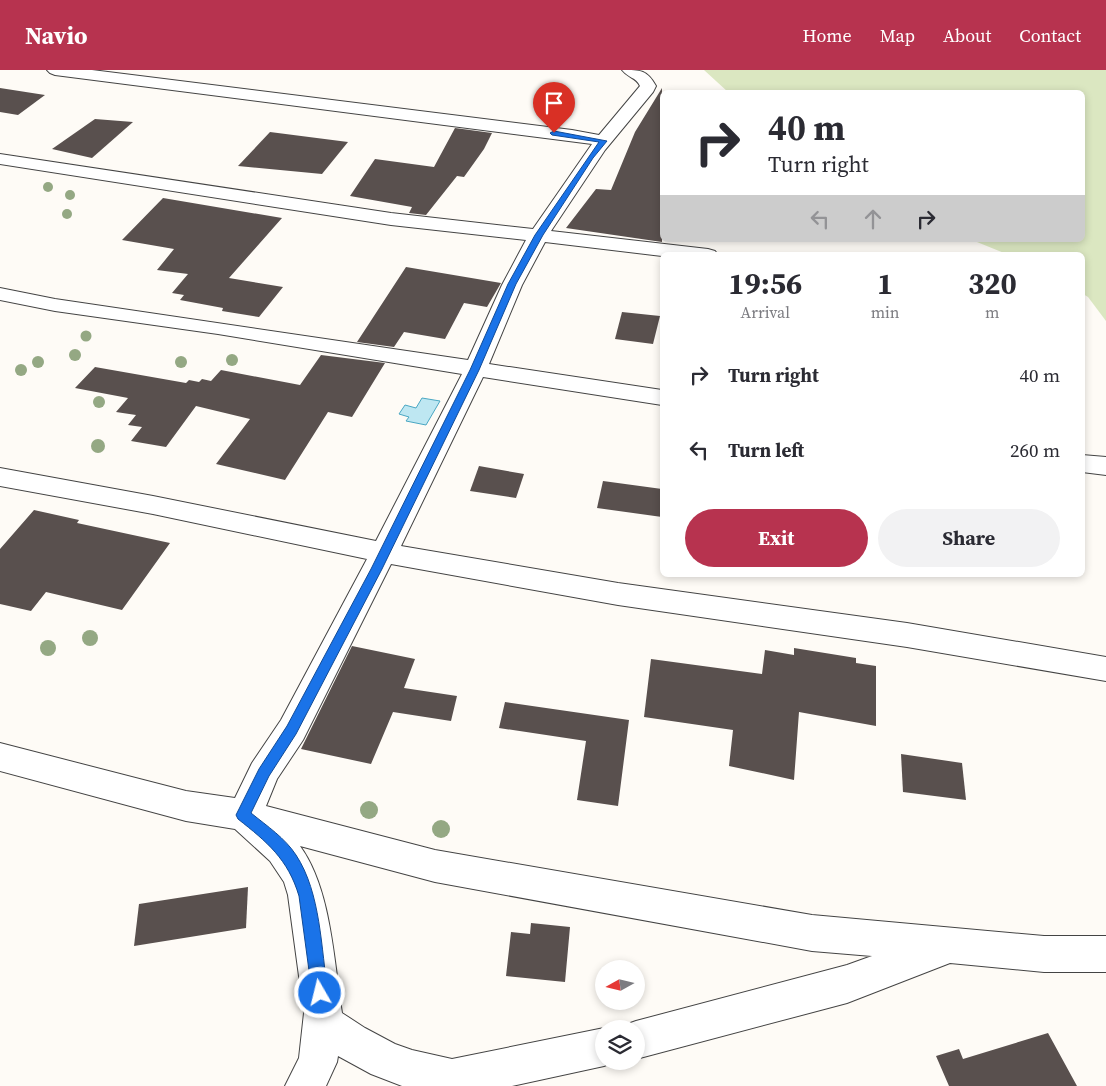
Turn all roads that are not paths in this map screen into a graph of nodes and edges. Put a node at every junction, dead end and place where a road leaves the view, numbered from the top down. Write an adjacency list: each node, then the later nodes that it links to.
1 (55, 70): 3 (street)
2 (630, 70): 3 (street)
3 (604, 141): 5 (street)
4 (0, 159): 5 (street)
5 (539, 235): 6 (street); 8 (street)
6 (683, 252)
7 (0, 294): 8 (street)
8 (475, 370): 9 (street); 13 (street)
9 (660, 398)
10 (1085, 463): 11 (street)
11 (1106, 466)
12 (0, 477): 13 (street)
13 (385, 553): 14 (street); 16 (street)
14 (1106, 669)
15 (0, 757): 16 (street)
16 (243, 815): 17 (street); 18 (street)
17 (352, 843): 18 (street); 19 (street)
18 (301, 879): 21 (street)
19 (950, 945): 20 (street); 22 (street)
20 (1106, 954)
21 (323, 1012): 23 (street); 24 (street)
22 (645, 1038)
23 (595, 1049)
24 (305, 1086)

